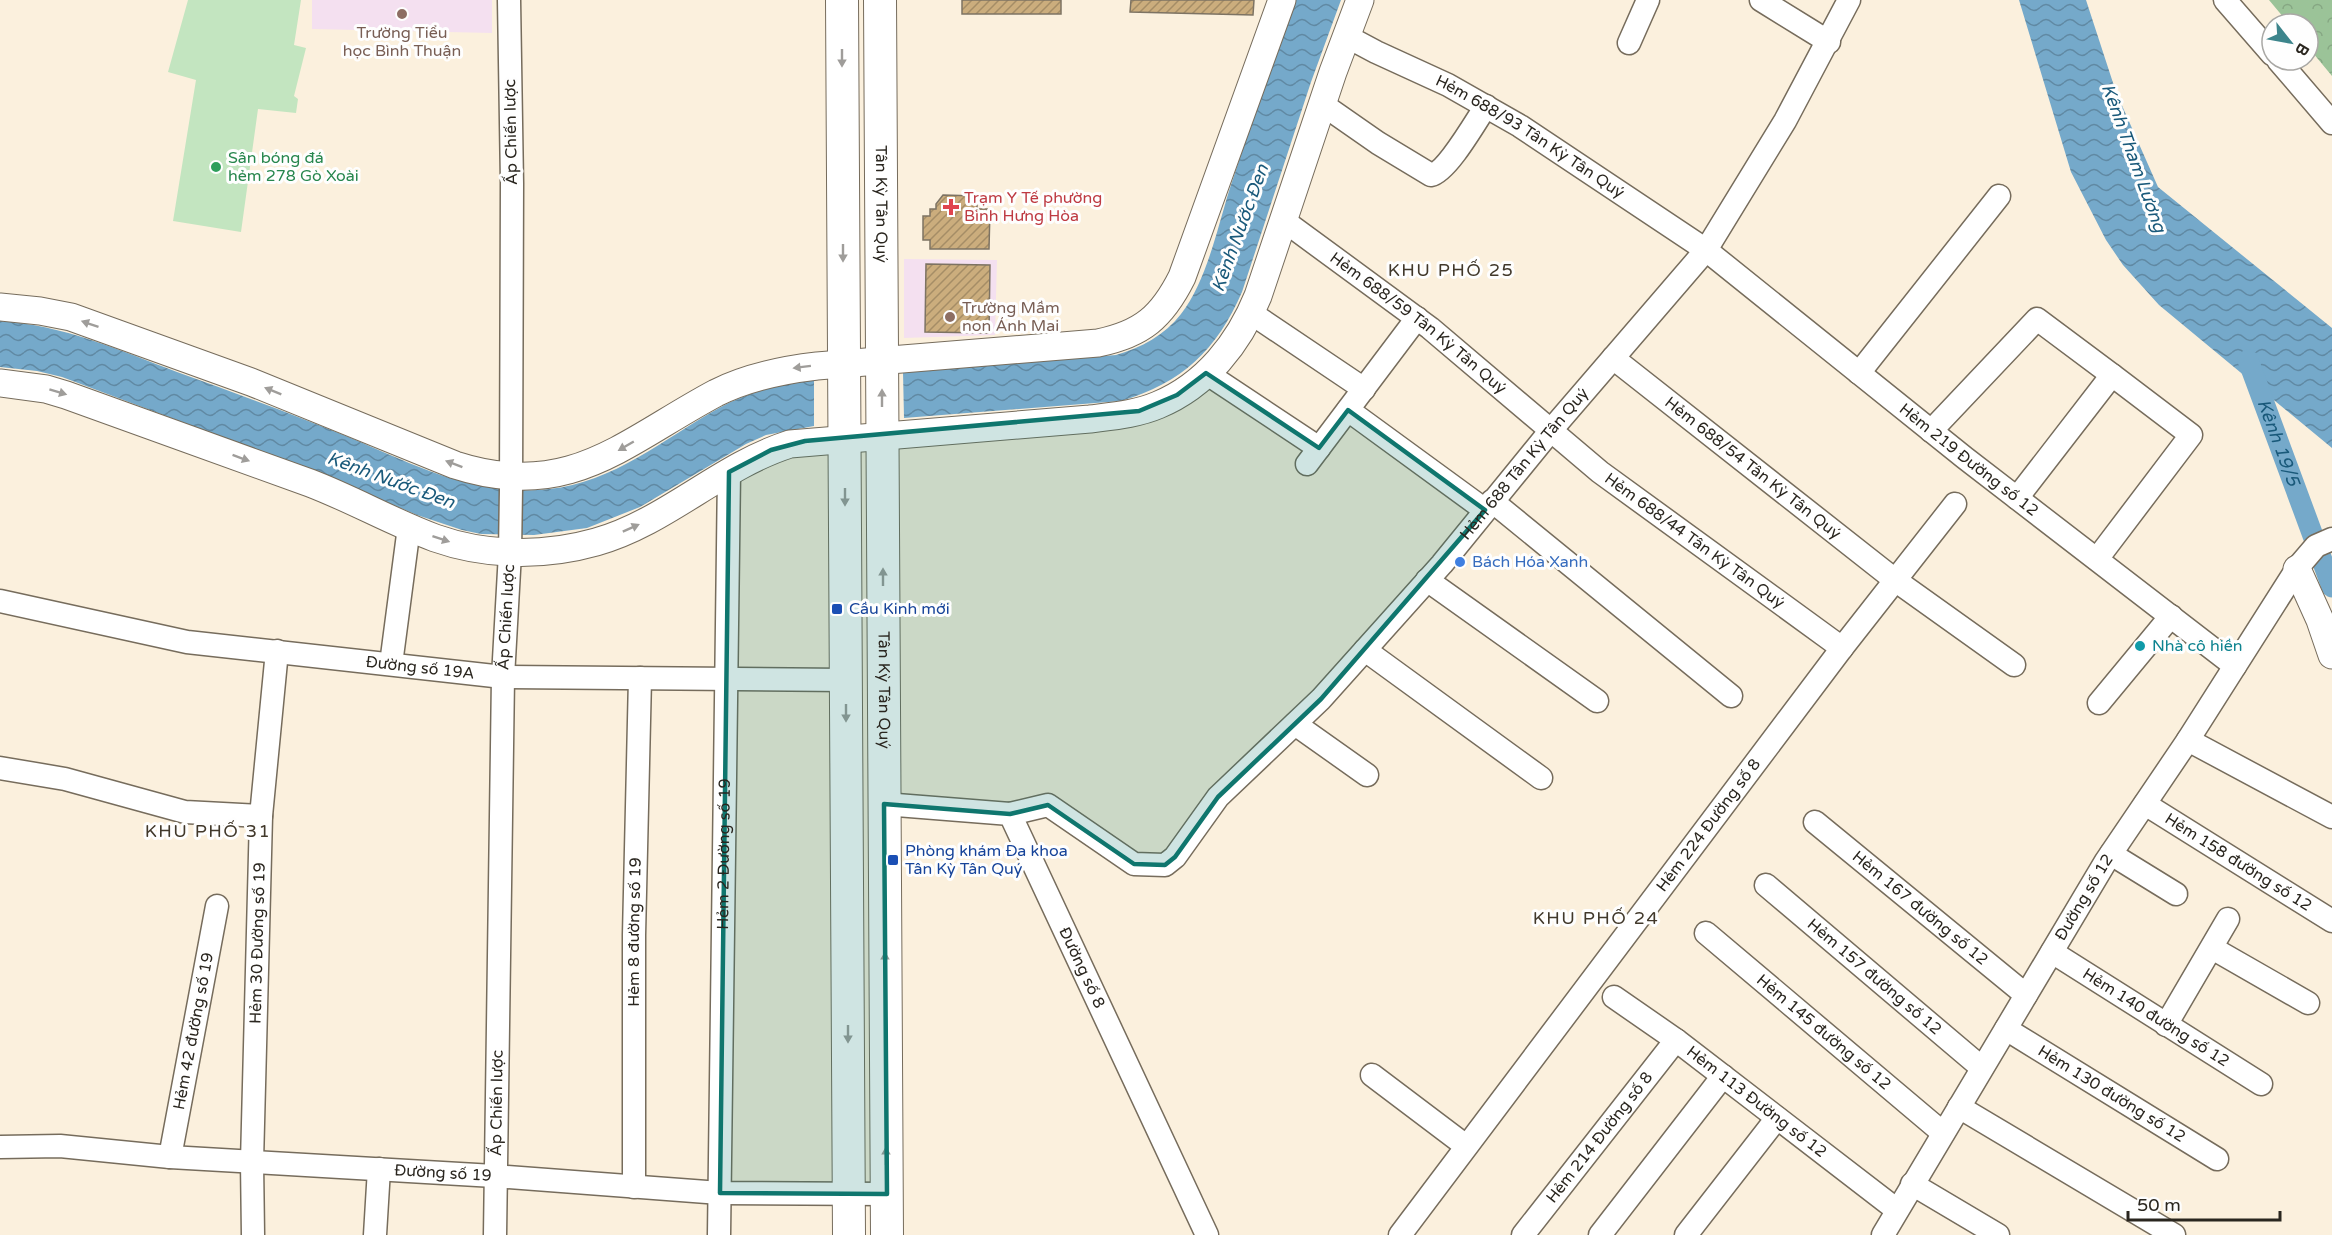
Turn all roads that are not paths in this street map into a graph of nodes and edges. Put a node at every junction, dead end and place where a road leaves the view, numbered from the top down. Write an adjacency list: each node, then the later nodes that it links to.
1 (509, 0): 38 (street, Ấp Chiến lược)
2 (842, 0): 26 (main road, one-way to 26)
3 (880, 0): 25 (main road, Tân Kỳ Tân Quý)
4 (1282, 0): 25 (street)
5 (1360, 0): 10 (street)
6 (1648, 0): 13 (street)
7 (1761, 0): 12 (street)
8 (1849, 0): 12 (street, Hẻm 688 Tân Kỳ Tân Quý)
9 (2225, 0): 11 (street)
10 (1346, 36): 15 (street); 16 (street, Hẻm 688/93 Tân Kỳ Tân Quý)
11 (2260, 40)
12 (1829, 42): 20 (street, Hẻm 688 Tân Kỳ Tân Quý)
13 (1629, 43)
14 (2288, 72): 17 (street)
15 (1323, 104): 16 (street); 19 (street)
16 (1486, 106): 20 (street, Hẻm 688/93 Tân Kỳ Tân Quý)
17 (2332, 123)
18 (1999, 196): 28 (street)
19 (1283, 220): 22 (street); 23 (street, Hẻm 688/59 Tân Kỳ Tân Quý)
20 (1706, 250): 24 (street, Hẻm 688 Tân Kỳ Tân Quý); 28 (street, Hẻm 219 Đường số 12)
21 (0, 307): 38 (street, one-way to 21)
22 (1251, 313): 27 (street); 31 (street)
23 (1417, 318): 31 (street); 33 (street, Hẻm 688/59 Tân Kỳ Tân Quý)
24 (1613, 358): 33 (street, Hẻm 688 Tân Kỳ Tân Quý); 48 (street, Hẻm 688/54 Tân Kỳ Tân Quý)
25 (882, 361): 26 (street); 35 (main road, Tân Kỳ Tân Quý, one-way to 25)
26 (844, 364): 36 (main road); 38 (street, one-way to 38)
27 (1206, 373): 32 (street); 35 (street)
28 (1860, 373): 34 (street, Hẻm 219 Đường số 12)
29 (2112, 375): 34 (street); 39 (street); 45 (street)
30 (0, 382): 42 (street, one-way to 42)
31 (1364, 389): 32 (street)
32 (1348, 410): 41 (street)
33 (1552, 429): 41 (street, Hẻm 688 Tân Kỳ Tân Quý); 51 (street, Hẻm 688/44 Tân Kỳ Tân Quý)
34 (1931, 430): 39 (street, Hẻm 219 Đường số 12)
35 (882, 436): 36 (street); 70 (main road, Tân Kỳ Tân Quý, one-way to 35)
36 (844, 438): 37 (street); 61 (main road, one-way to 61)
37 (729, 472): 44 (street, one-way to 37); 60 (street, Hẻm 2 Đường số 19)
38 (511, 482): 44 (street, Ấp Chiến lược)
39 (2017, 498): 45 (street, Hẻm 219 Đường số 12)
40 (1955, 504): 48 (street, Hẻm 224 Đường số 8)
41 (1489, 506): 47 (street, Hẻm 688 Tân Kỳ Tân Quý); 62 (street)
42 (409, 527): 44 (street, one-way to 44); 55 (street)
43 (2332, 539): 46 (street, Đường số 12)
44 (510, 546): 58 (street, Ấp Chiến lược)
45 (2097, 559): 50 (street, Hẻm 219 Đường số 12)
46 (2298, 568): 54 (street); 57 (street, Đường số 12)
47 (1427, 580): 52 (street, Hẻm 688 Tân Kỳ Tân Quý); 63 (street)
48 (1895, 580): 51 (street, Hẻm 224 Đường số 8); 56 (street, Hẻm 688/54 Tân Kỳ Tân Quý)
49 (0, 601): 53 (street, Đường số 19A)
50 (2171, 616): 57 (street, Hẻm 219 Đường số 12); 64 (street)
51 (1842, 648): 98 (street, Hẻm 224 Đường số 8)
52 (1365, 650): 65 (street, Hẻm 688 Tân Kỳ Tân Quý); 69 (street)
53 (277, 651): 55 (street, Đường số 19A); 73 (street, Hẻm 30 Đường số 19)
54 (2332, 655)
55 (391, 664): 58 (street, Đường số 19A)
56 (2014, 665)
57 (2235, 666): 66 (street, Đường số 12)
58 (503, 677): 59 (street, Đường số 19A); 104 (street, Ấp Chiến lược)
59 (640, 678): 60 (street, Đường số 19A); 106 (street, Hẻm 8 đường số 19)
60 (726, 678): 61 (street, Đường số 19A); 107 (street, Hẻm 2 Đường số 19)
61 (846, 680): 109 (main road, one-way to 109)
62 (1731, 696)
63 (1597, 701)
64 (2099, 703)
65 (1295, 724): 68 (street); 72 (street, Hẻm 688 Tân Kỳ Tân Quý)
66 (2188, 740): 71 (street, Đường số 12); 74 (street)
67 (0, 768): 73 (street)
68 (1367, 775)
69 (1541, 777)
70 (884, 804): 72 (street); 108 (main road, Tân Kỳ Tân Quý, one-way to 70)
71 (2145, 804): 76 (street, Đường số 12); 81 (street, Hẻm 158 đường số 12)
72 (1010, 814): 117 (street, Đường số 8)
73 (261, 816): 102 (street, Hẻm 30 Đường số 19)
74 (2332, 817)
75 (1815, 822): 85 (street, Hẻm 167 đường số 12)
76 (2111, 854): 78 (street); 84 (street, Đường số 12)
77 (1766, 885): 91 (street, Hẻm 157 đường số 12)
78 (2176, 894)
79 (217, 906): 100 (street, Hẻm 42 đường số 19)
80 (2229, 919): 83 (street)
81 (2332, 921)
82 (1706, 933): 97 (street, Hẻm 145 đường số 12)
83 (2211, 948): 87 (street); 88 (street)
84 (2052, 952): 85 (street, Đường số 12); 88 (street, Hẻm 140 đường số 12)
85 (2026, 995): 89 (street, Đường số 12)
86 (1614, 997): 90 (street, Hẻm 113 Đường số 12)
87 (2308, 1003)
88 (2166, 1025): 94 (street, Hẻm 140 đường số 12)
89 (2006, 1029): 91 (street, Đường số 12); 101 (street, Hẻm 130 đường số 12)
90 (1676, 1040): 93 (street, Hẻm 113 Đường số 12); 119 (street, Hẻm 214 Đường số 8)
91 (1982, 1068): 95 (street, Đường số 12)
92 (1372, 1075): 98 (street)
93 (1723, 1076): 96 (street, Hẻm 113 Đường số 12); 120 (street)
94 (2260, 1084)
95 (1959, 1107): 97 (street, Đường số 12); 124 (street)
96 (1777, 1118): 110 (street, Hẻm 113 Đường số 12); 121 (street)
97 (1943, 1133): 105 (street, Đường số 12)
98 (1466, 1146): 118 (street, Hẻm 224 Đường số 8)
99 (0, 1147): 100 (street, Đường số 19)
100 (170, 1157): 102 (street, Đường số 19)
101 (2217, 1159)
102 (252, 1162): 103 (street, Đường số 19); 111 (street, Hẻm 30 Đường số 19)
103 (379, 1169): 104 (street, Đường số 19); 112 (street)
104 (494, 1176): 106 (street, Đường số 19); 113 (street, Ấp Chiến lược)
105 (1912, 1184): 110 (street, Đường số 12); 123 (street)
106 (634, 1186): 107 (street, Đường số 19)
107 (720, 1193): 109 (street, Đường số 19); 114 (street, Hẻm 2 Đường số 19)
108 (887, 1194): 109 (street, Đường số 19); 116 (main road, Tân Kỳ Tân Quý)
109 (849, 1195): 115 (main road)
110 (1897, 1210): 122 (street, Đường số 12)
111 (253, 1235)
112 (375, 1235)
113 (495, 1235)
114 (719, 1235)
115 (849, 1235)
116 (887, 1235)
117 (1207, 1235)
118 (1400, 1235)
119 (1523, 1235)
120 (1600, 1235)
121 (1686, 1235)
122 (1883, 1235)
123 (1998, 1235)
124 (2174, 1235)

